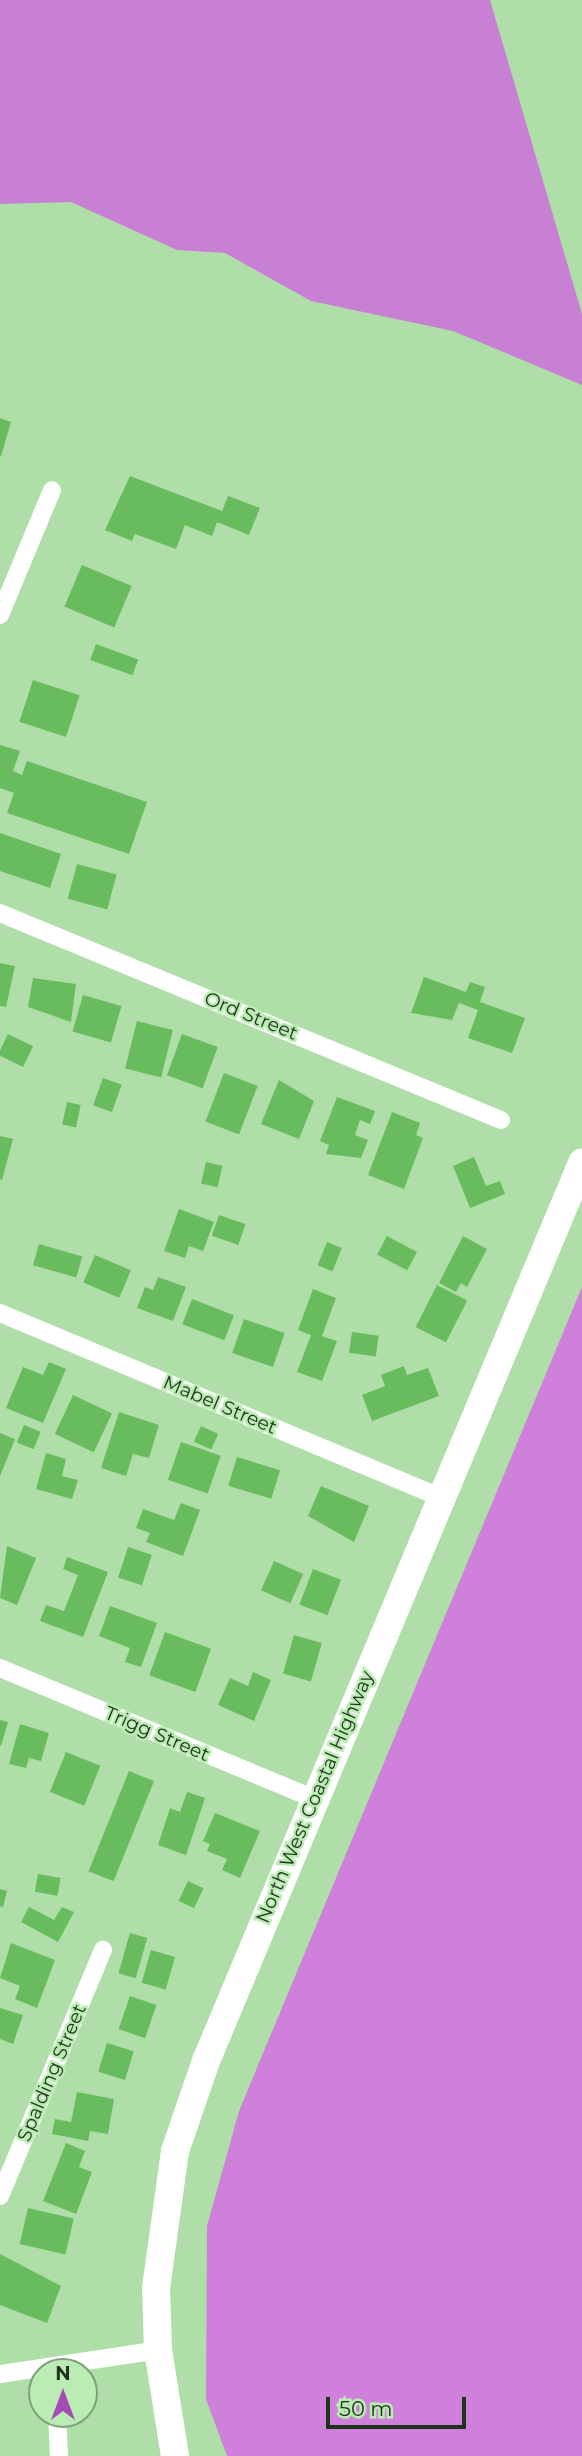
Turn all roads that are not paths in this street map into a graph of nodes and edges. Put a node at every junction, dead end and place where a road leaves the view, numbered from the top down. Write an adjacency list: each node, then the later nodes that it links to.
1 (52, 490): 2 (street)
2 (0, 615)
3 (0, 913): 4 (street, Ord Street)
4 (501, 1120)
5 (582, 1163): 7 (highway, North West Coastal Highway)
6 (0, 1313): 7 (street, Mabel Street)
7 (440, 1497): 9 (highway, North West Coastal Highway)
8 (0, 1668): 9 (street, Trigg Street)
9 (314, 1800): 12 (highway, North West Coastal Highway)
10 (103, 1951): 11 (street, Spalding Street)
11 (0, 2196)
12 (158, 2350): 13 (street); 18 (highway, North West Coastal Highway)
13 (98, 2361)
14 (28, 2371): 15 (street)
15 (0, 2374)
16 (58, 2428): 17 (street)
17 (59, 2456)
18 (175, 2456)

